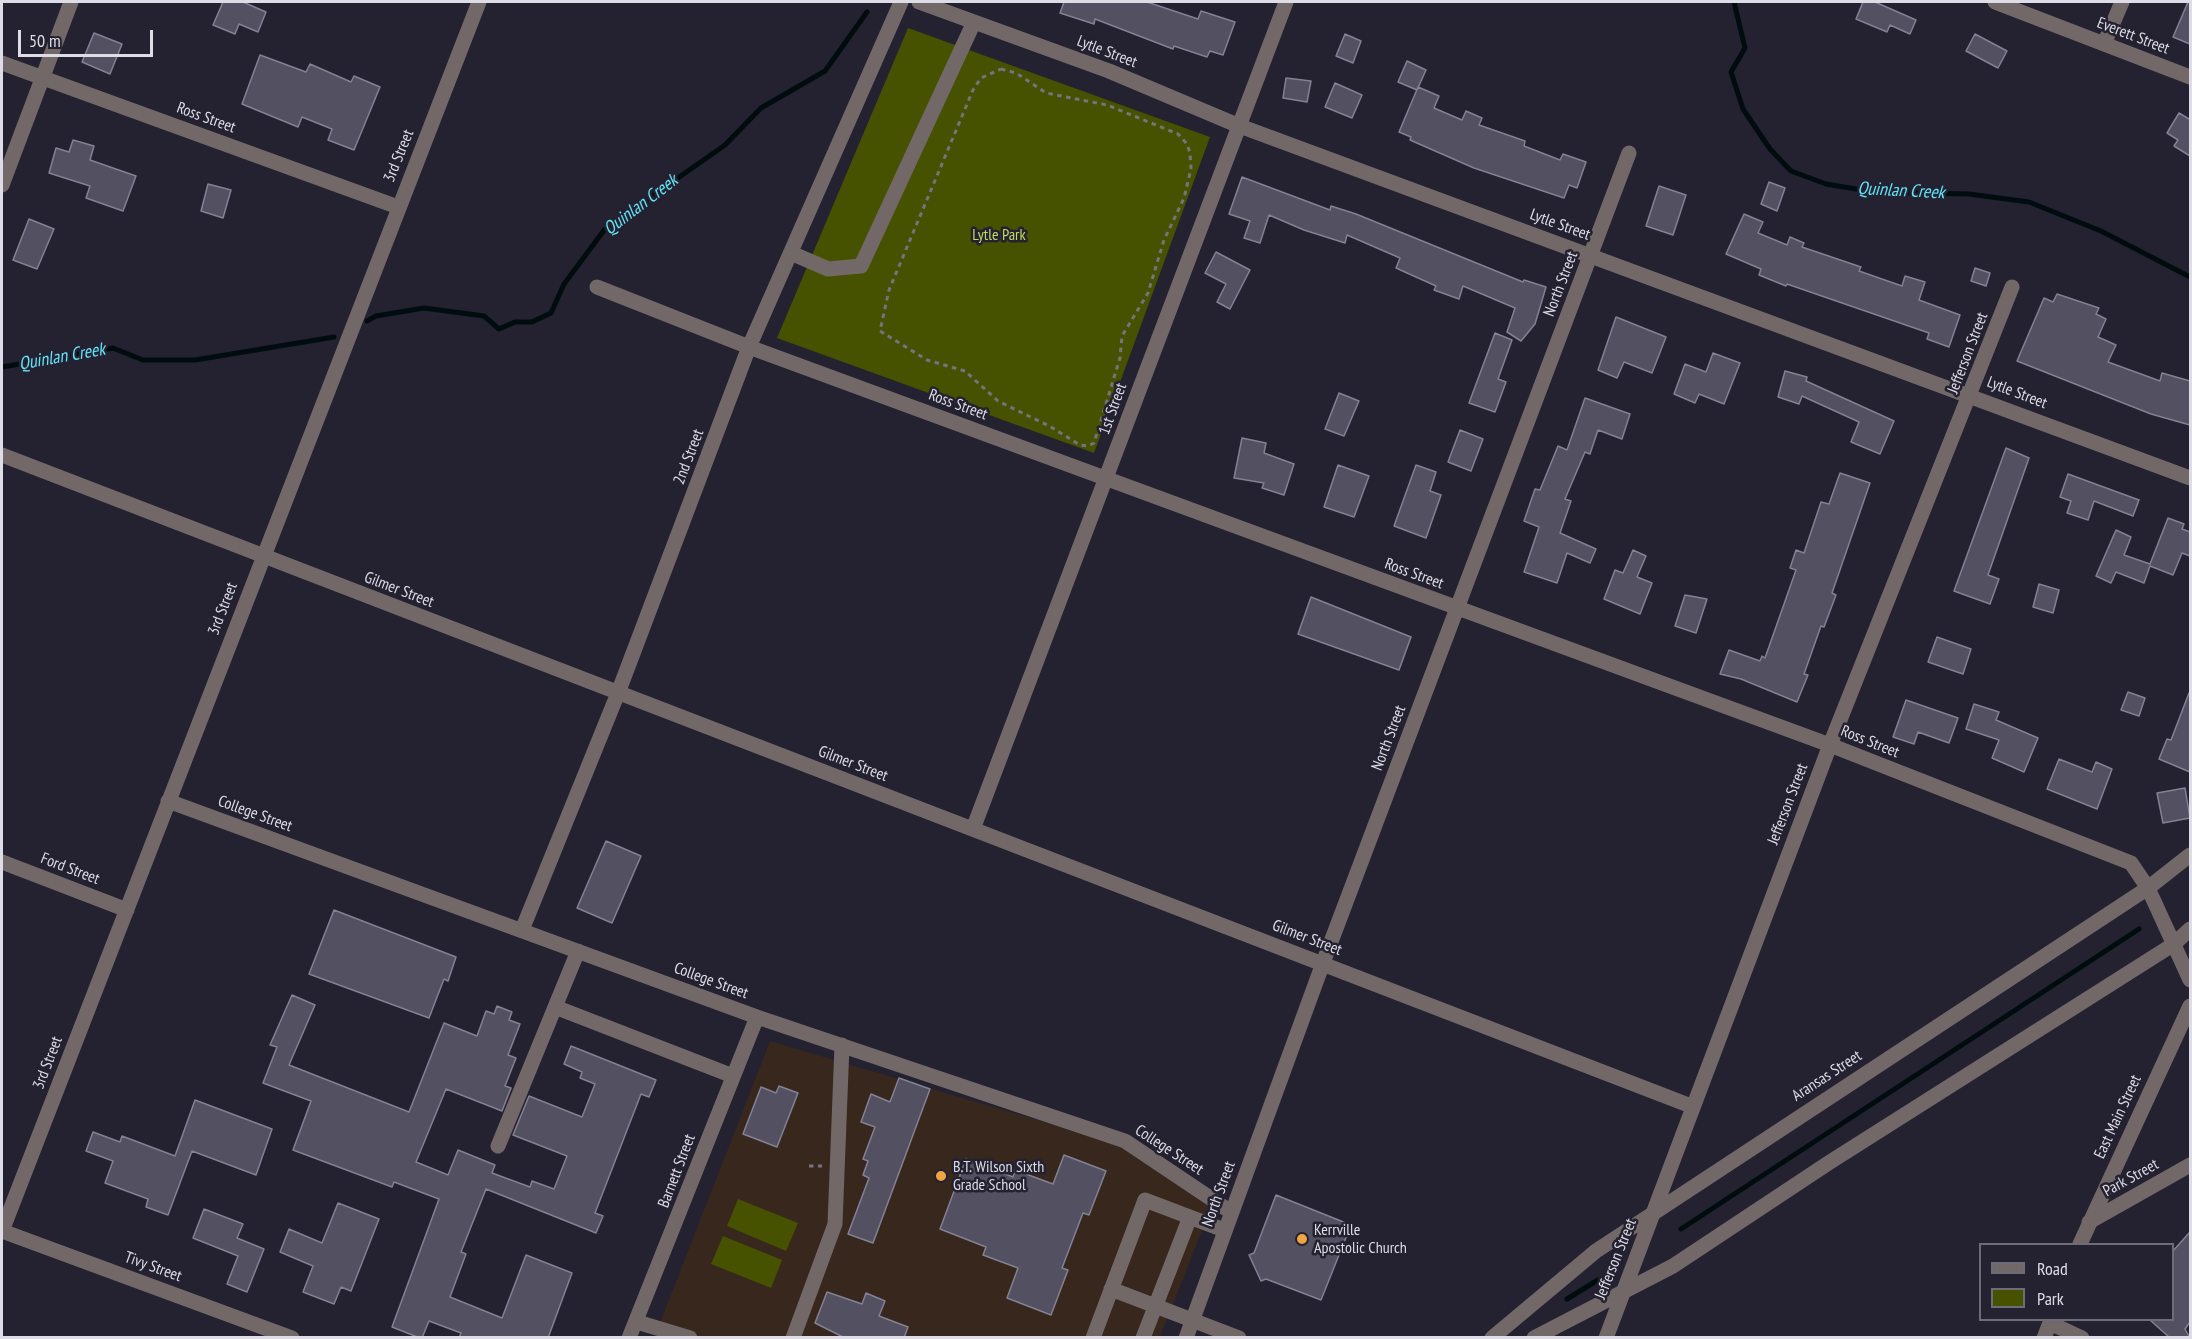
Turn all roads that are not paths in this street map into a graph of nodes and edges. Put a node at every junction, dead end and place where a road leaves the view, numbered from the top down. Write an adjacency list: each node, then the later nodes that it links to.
1 (71, 2): 11 (street)
2 (479, 2): 16 (street, 3rd Street)
3 (901, 2): 17 (street, 2nd Street)
4 (920, 2): 8 (street, Lytle Street)
5 (1286, 2): 13 (street, 1st Street)
6 (1995, 2): 9 (street, Everett Street)
7 (2122, 2): 9 (street)
8 (974, 22): 13 (street, Lytle Street); 17 (street)
9 (2104, 44): 12 (street, Everett Street)
10 (2, 63): 11 (street, Ross Street)
11 (42, 77): 15 (street); 16 (street, Ross Street)
12 (2190, 77)
13 (1237, 124): 18 (street, Lytle Street); 25 (street, 1st Street)
14 (1629, 153): 18 (street, North Street)
15 (2, 185)
16 (398, 207): 26 (street, 3rd Street)
17 (791, 253): 21 (street, 2nd Street)
18 (1591, 255): 22 (street, Lytle Street); 27 (street, North Street)
19 (597, 287): 21 (street, Ross Street)
20 (2012, 287): 22 (street, Jefferson Street)
21 (749, 347): 25 (street, Ross Street); 28 (street, 2nd Street)
22 (1971, 395): 24 (street, Lytle Street); 29 (street, Jefferson Street)
23 (2, 455): 26 (street, Gilmer Street)
24 (2190, 477)
25 (1106, 479): 27 (street, Ross Street); 31 (street, 1st Street)
26 (263, 556): 28 (street, Gilmer Street); 30 (street, 3rd Street)
27 (1456, 609): 29 (street, Ross Street); 40 (street, North Street)
28 (618, 693): 31 (street, Gilmer Street); 37 (street, 2nd Street)
29 (1830, 745): 34 (street, Ross Street); 47 (street, Jefferson Street)
30 (168, 801): 35 (street, 3rd Street); 37 (street, College Street)
31 (973, 829): 40 (street, Gilmer Street)
32 (2190, 855): 34 (street, Aransas Street)
33 (2, 862): 35 (street, Ford Street)
34 (2148, 888): 38 (street, Ross Street); 51 (street, Aransas Street)
35 (127, 910): 55 (street, 3rd Street)
36 (2190, 928): 38 (street)
37 (522, 930): 39 (street, College Street)
38 (2174, 944): 41 (street, Ross Street); 58 (street)
39 (578, 951): 43 (street); 44 (street, College Street)
40 (1323, 963): 47 (street, Gilmer Street); 50 (street, North Street)
41 (2190, 980)
42 (2190, 1006): 53 (street, East Main Street)
43 (555, 1007): 46 (street); 48 (street)
44 (757, 1017): 45 (street, College Street); 46 (street, Barnett Street)
45 (842, 1045): 50 (street, College Street); 66 (street)
46 (733, 1076): 61 (street, Barnett Street)
47 (1692, 1106): 51 (street, Jefferson Street)
48 (498, 1146)
49 (2190, 1165): 53 (street, Park Street)
50 (1231, 1212): 54 (street, North Street)
51 (1654, 1212): 58 (street, Jefferson Street); 71 (street, Aransas Street)
52 (1190, 1217): 54 (street); 57 (street); 59 (street)
53 (2089, 1222): 56 (street, East Main Street)
54 (1224, 1230): 60 (street, North Street)
55 (2, 1231): 63 (street, Tivy Street)
56 (2081, 1243)
57 (1111, 1289): 59 (street); 67 (street)
58 (1622, 1292): 72 (street); 73 (street, Jefferson Street)
59 (1155, 1306): 60 (street); 68 (street)
60 (1193, 1321): 69 (street, North Street); 70 (street)
61 (637, 1322): 64 (street, Barnett Street); 65 (street)
62 (2048, 1327): 74 (street)
63 (292, 1338)
64 (629, 1338)
65 (690, 1338)
66 (793, 1338)
67 (1093, 1338)
68 (1143, 1338)
69 (1186, 1338)
70 (1239, 1338)
71 (1492, 1338)
72 (1534, 1338)
73 (1606, 1338)
74 (2082, 1338)

